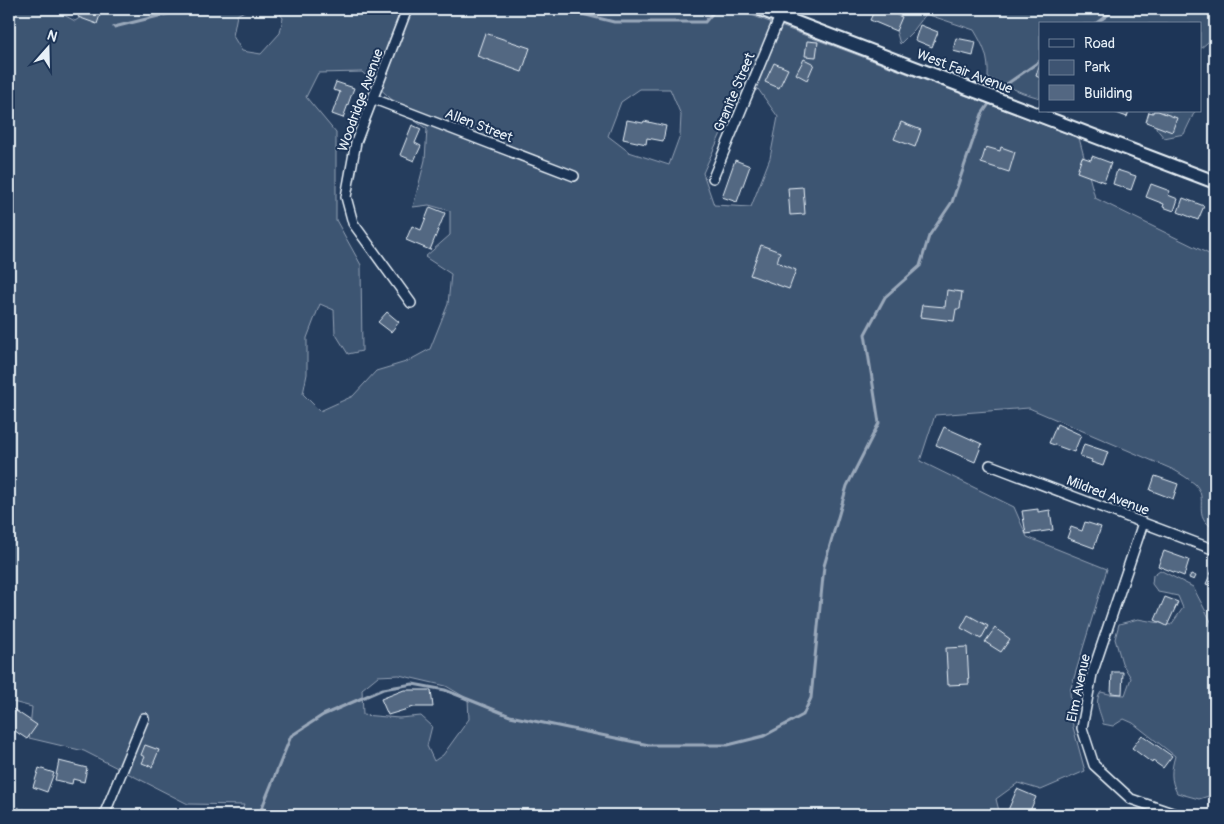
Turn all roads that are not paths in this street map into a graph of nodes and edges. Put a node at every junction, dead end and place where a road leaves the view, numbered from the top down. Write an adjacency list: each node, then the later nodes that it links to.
1 (407, 9): 4 (street, Woodridge Avenue)
2 (760, 9): 3 (street, West Fair Avenue)
3 (780, 16): 6 (street, Granite Street); 7 (street, West Fair Avenue)
4 (374, 99): 5 (street, Allen Street); 8 (street, Woodridge Avenue)
5 (574, 176)
6 (713, 178)
7 (1215, 182)
8 (411, 303)
9 (990, 465): 10 (street, Mildred Avenue)
10 (1143, 522): 11 (street, Mildred Avenue); 14 (street, Elm Avenue)
11 (1215, 550)
12 (144, 718): 13 (street)
13 (104, 815)
14 (1178, 815)

